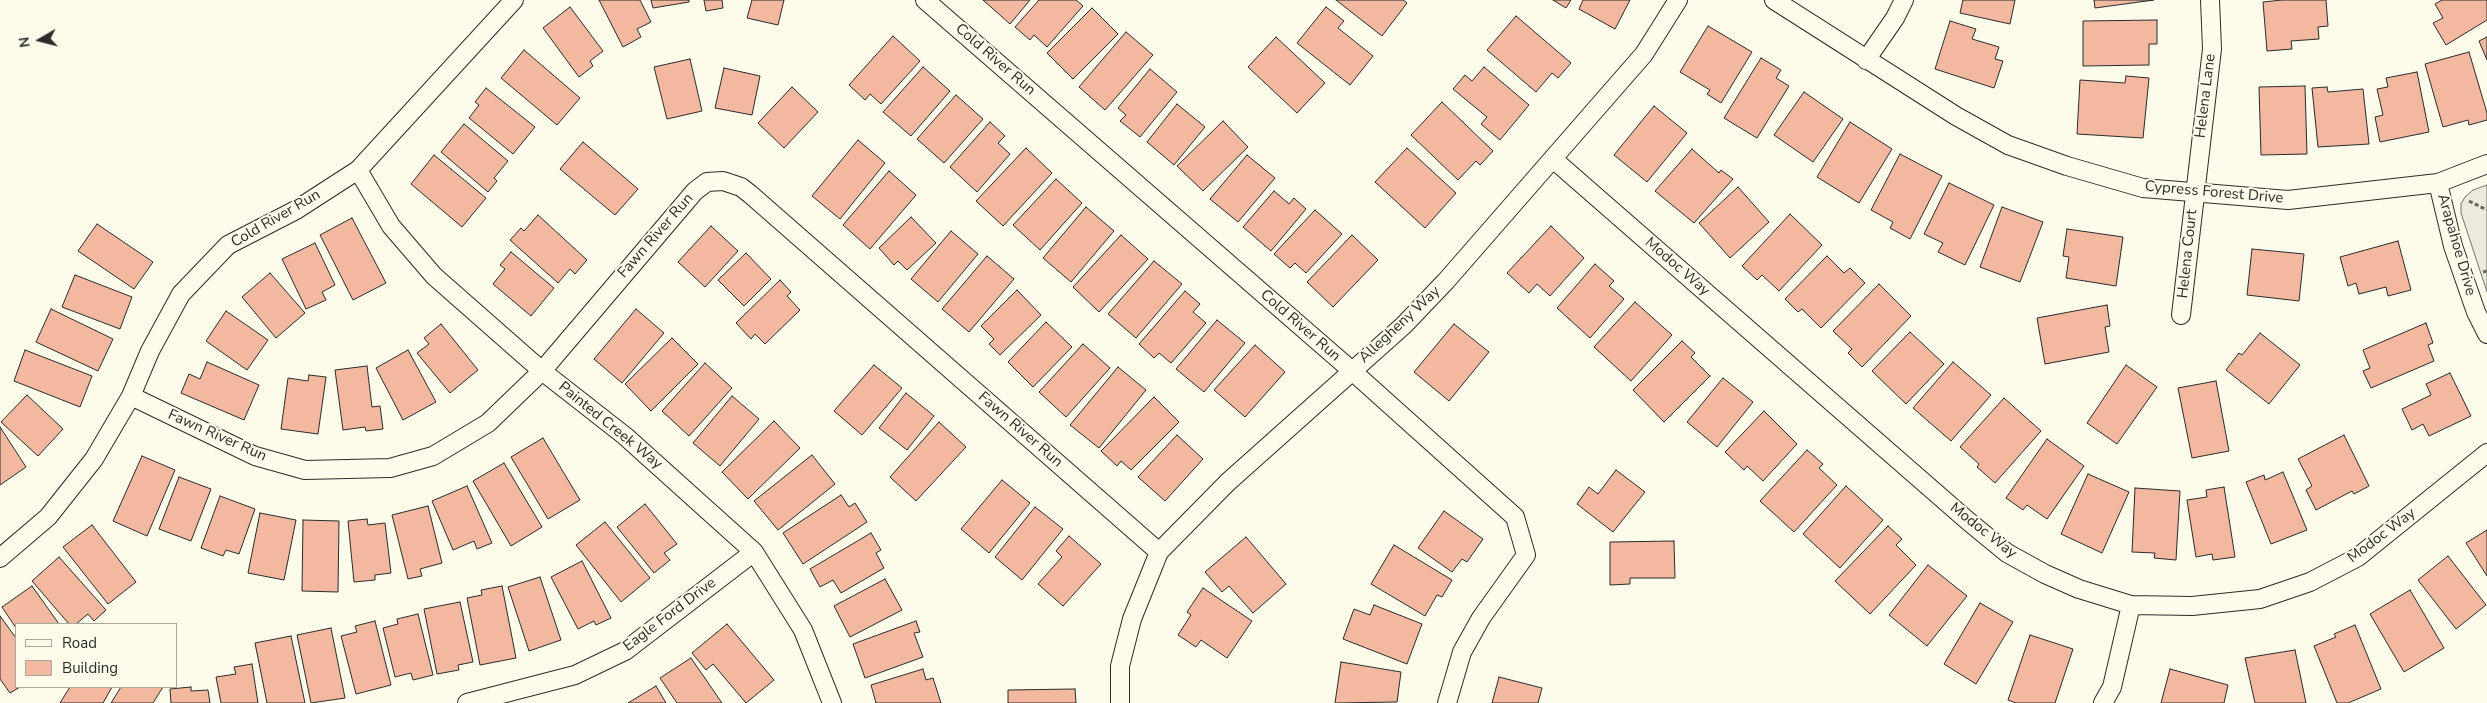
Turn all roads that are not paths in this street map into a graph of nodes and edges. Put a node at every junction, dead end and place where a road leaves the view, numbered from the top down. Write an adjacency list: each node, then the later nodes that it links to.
1 (514, 0): 10 (street, Cold River Run)
2 (925, 0): 15 (street, Cold River Run)
3 (1678, 0): 8 (street, Allegheny Way)
4 (1774, 0): 7 (street, Cypress Forest Drive)
5 (1904, 0): 7 (street)
6 (2210, 0): 12 (street, Helena Lane)
7 (1866, 60): 12 (street, Cypress Forest Drive)
8 (1553, 159): 15 (street, Allegheny Way); 22 (street, Modoc Way)
9 (2487, 164): 11 (street, Cypress Forest Drive)
10 (358, 170): 16 (street, Painted Creek Way); 17 (street, Cold River Run)
11 (2438, 183): 12 (street, Cypress Forest Drive); 14 (street, Arapahoe Drive)
12 (2195, 193): 13 (street, Helena Court)
13 (2181, 315)
14 (2487, 334)
15 (1351, 370): 20 (street, Allegheny Way); 26 (street, Cold River Run)
16 (542, 371): 17 (street, Fawn River Run); 19 (street, Painted Creek Way); 20 (street, Fawn River Run)
17 (131, 396): 21 (street, Cold River Run)
18 (2487, 453): 22 (street, Modoc Way)
19 (754, 552): 23 (street, Eagle Ford Drive); 24 (street, Painted Creek Way)
20 (1158, 552): 25 (street, Allegheny Way)
21 (0, 558)
22 (2131, 605): 27 (street)
23 (466, 703)
24 (832, 703)
25 (1120, 703)
26 (1447, 703)
27 (2103, 703)

